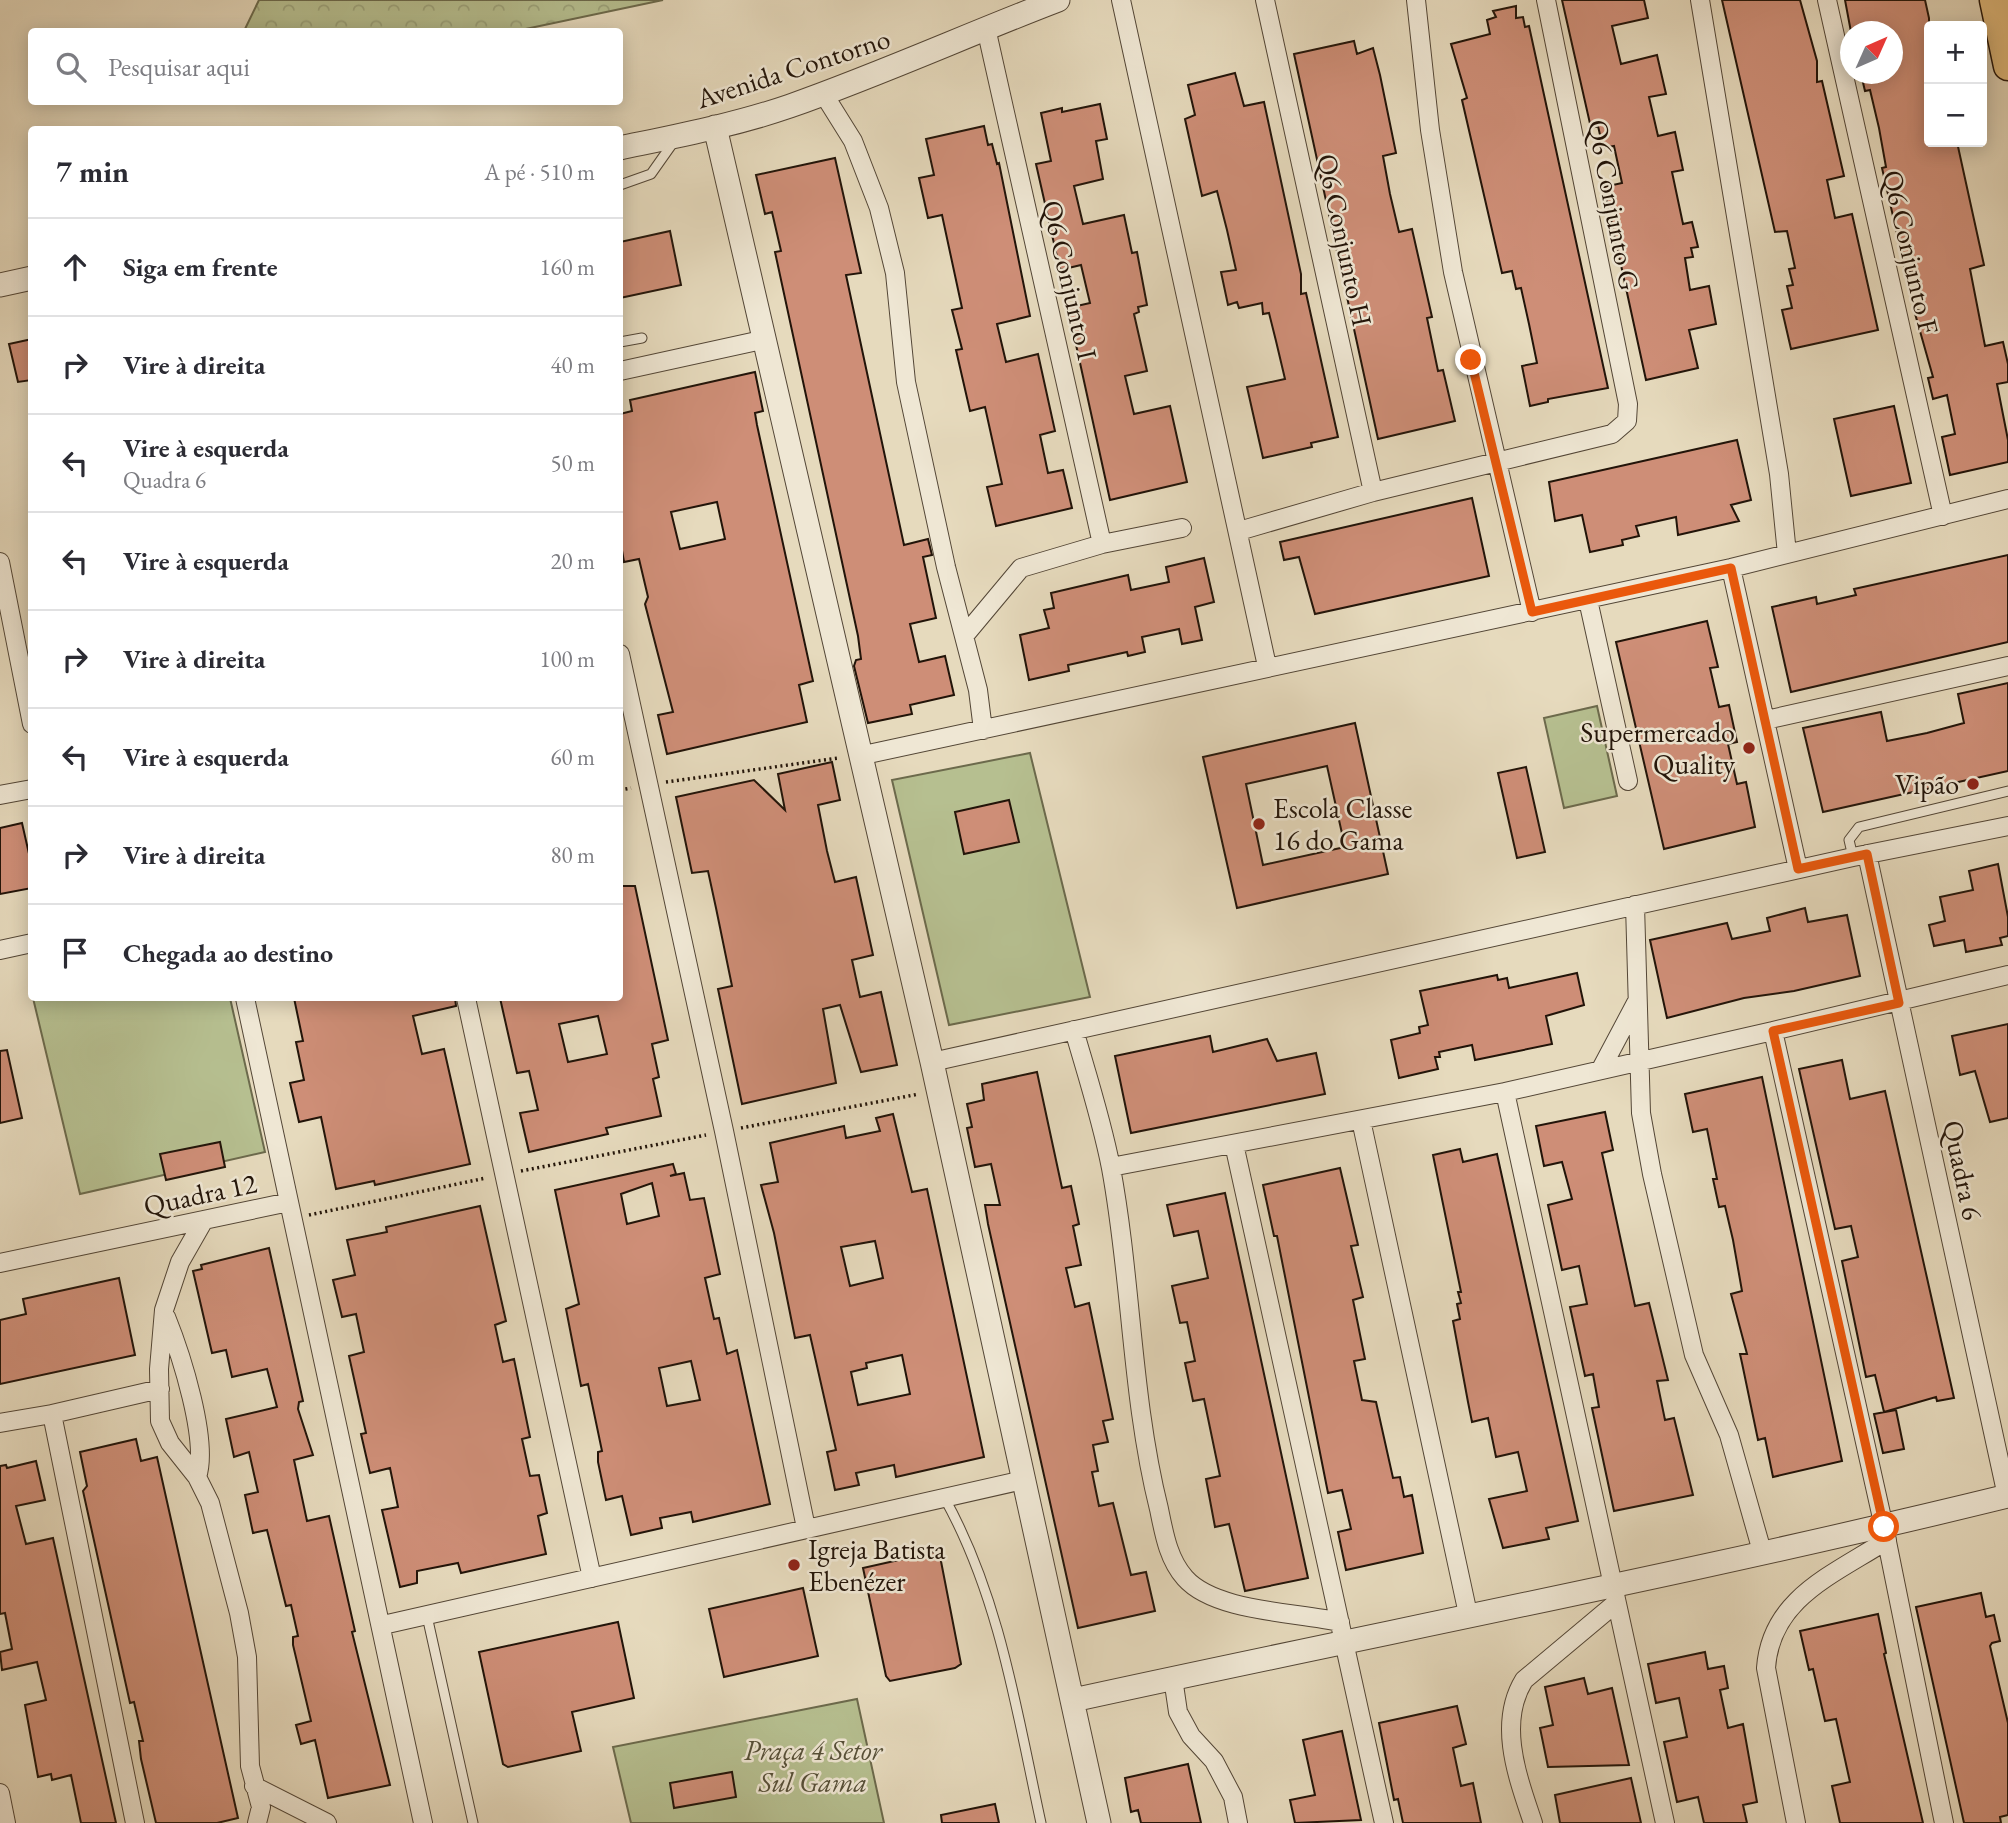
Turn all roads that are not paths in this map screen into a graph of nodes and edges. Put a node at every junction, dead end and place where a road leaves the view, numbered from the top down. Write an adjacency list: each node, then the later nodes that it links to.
1 (1058, 0): 9 (street, Avenida Contorno)
2 (1121, 0): 27 (street)
3 (1265, 0): 23 (street, Q6 Conjunto H)
4 (1416, 0): 22 (street)
5 (1546, 0): 22 (street, Q6 Conjunto G)
6 (1700, 0): 29 (street)
7 (1827, 0): 25 (street, Q6 Conjunto F)
8 (1994, 0): 10 (main road)
9 (986, 28): 11 (street, Avenida Contorno); 28 (street, Q6 Conjunto I)
10 (2008, 66)
11 (823, 93): 12 (street, Avenida Contorno); 34 (street)
12 (715, 127): 13 (street, Avenida Contorno); 19 (street)
13 (678, 135): 14 (street, Avenida Contorno); 15 (lane)
14 (623, 147)
15 (623, 184)
16 (28, 279): 17 (street)
17 (0, 285)
18 (642, 338): 20 (lane)
19 (766, 339): 21 (street); 41 (street)
20 (623, 341)
21 (623, 370)
22 (1498, 461): 23 (street); 33 (street)
23 (1373, 492): 27 (street)
24 (2008, 499): 25 (street)
25 (1943, 516): 29 (street)
26 (1182, 528): 28 (street)
27 (1239, 531): 35 (street)
28 (1102, 544): 34 (street)
29 (1787, 554): 31 (street)
30 (0, 562): 38 (street)
31 (1731, 568): 32 (street); 39 (street)
32 (1588, 600): 33 (street); 42 (street)
33 (1532, 612): 35 (street)
34 (965, 635): 40 (street)
35 (1267, 666): 40 (street)
36 (2008, 666): 39 (street)
37 (623, 668): 77 (street)
38 (28, 704)
39 (1766, 720): 48 (street)
40 (983, 730): 41 (street)
41 (859, 756): 60 (street)
42 (1628, 781)
43 (28, 790): 45 (street)
44 (2008, 791): 47 (lane)
45 (0, 795)
46 (2008, 826): 47 (street)
47 (1860, 855): 48 (street); 56 (street, Quadra 6)
48 (1798, 869): 49 (street)
49 (1635, 905): 55 (street); 57 (street)
50 (28, 944): 51 (street)
51 (0, 950)
52 (2008, 975): 56 (street)
53 (246, 1001): 66 (street, Quadra 12)
54 (467, 1001): 80 (street)
55 (1636, 1003): 59 (street); 61 (street)
56 (1899, 1003): 58 (street); 75 (street, Quadra 6)
57 (1074, 1030): 60 (street); 65 (street)
58 (1773, 1031): 59 (street); 78 (street)
59 (1641, 1059): 61 (street); 79 (street)
60 (932, 1062): 74 (street)
61 (1601, 1069): 62 (street)
62 (1505, 1092): 63 (street); 81 (street)
63 (1361, 1120): 64 (street); 82 (street)
64 (1234, 1144): 65 (street); 85 (street)
65 (1111, 1167): 85 (street)
66 (291, 1210): 67 (street, Quadra 12); 84 (street)
67 (204, 1220): 68 (street, Quadra 12); 69 (street)
68 (0, 1263)
69 (164, 1310): 70 (street); 73 (street)
70 (160, 1389): 71 (street); 73 (street)
71 (52, 1414): 72 (street); 91 (street)
72 (0, 1423)
73 (197, 1477): 88 (street)
74 (1023, 1480): 76 (street); 87 (street)
75 (2008, 1496): 78 (street)
76 (944, 1499): 77 (street); 96 (lane)
77 (806, 1528): 80 (street)
78 (1885, 1534): 79 (street); 102 (street); 103 (street)
79 (1763, 1555): 81 (street)
80 (592, 1578): 83 (street)
81 (1614, 1594): 82 (street); 100 (street); 101 (street)
82 (1468, 1614): 85 (street)
83 (427, 1616): 84 (street); 95 (lane)
84 (383, 1625): 94 (street)
85 (1342, 1631): 86 (street); 99 (street)
86 (1173, 1678): 87 (street); 98 (street)
87 (1073, 1700): 97 (street)
88 (254, 1786): 92 (street); 93 (street)
89 (0, 1793): 90 (street)
90 (6, 1823)
91 (135, 1823)
92 (257, 1823)
93 (327, 1823)
94 (423, 1823)
95 (473, 1823)
96 (1041, 1823)
97 (1099, 1823)
98 (1238, 1823)
99 (1384, 1823)
100 (1534, 1823)
101 (1665, 1823)
102 (1796, 1823)
103 (1944, 1823)

